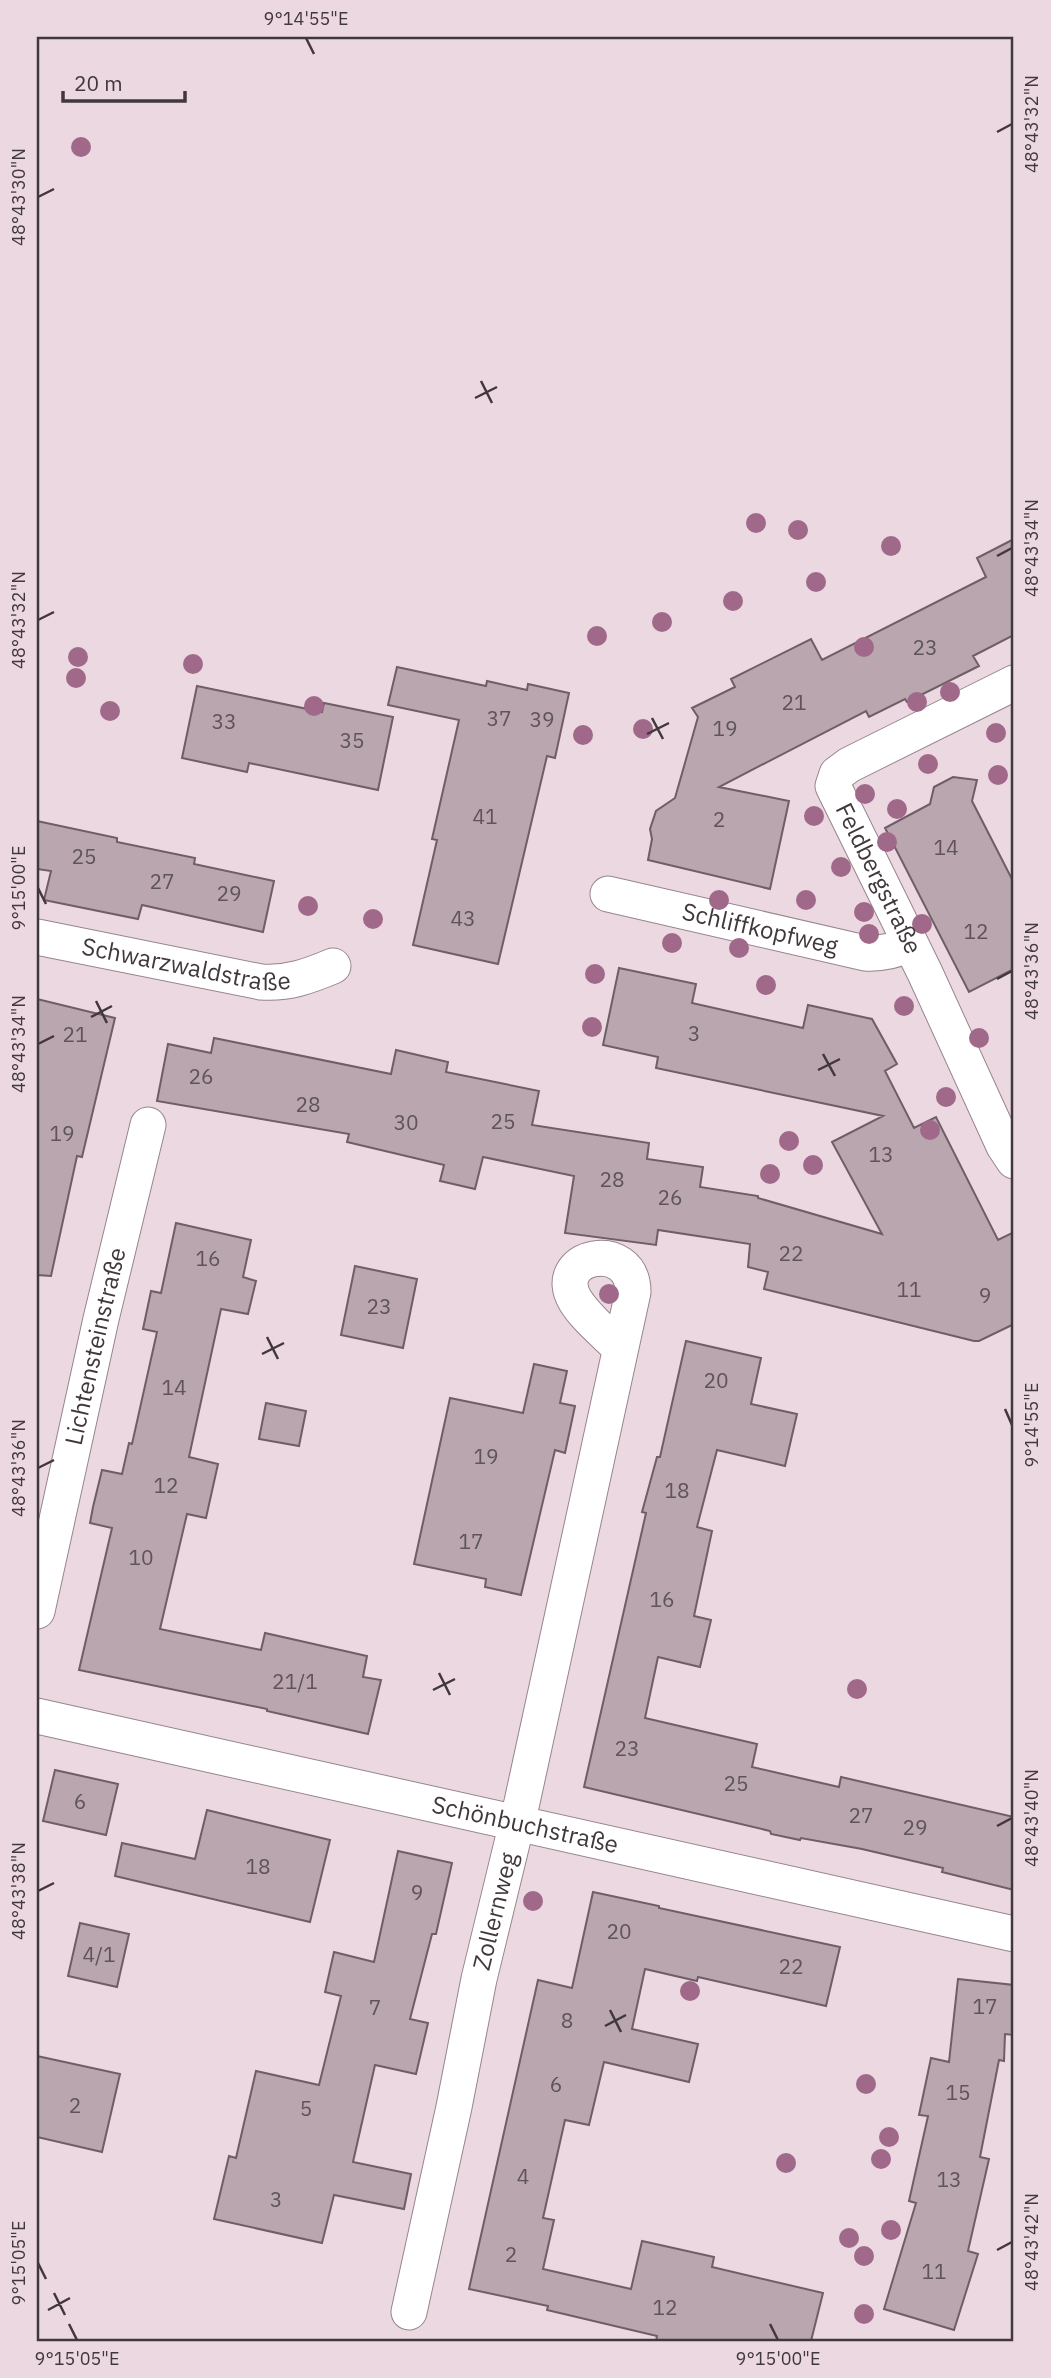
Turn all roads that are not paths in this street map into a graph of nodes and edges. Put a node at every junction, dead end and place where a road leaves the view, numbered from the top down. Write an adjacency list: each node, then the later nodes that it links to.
1 (1014, 685): 4 (street, Feldbergstraße)
2 (608, 894): 4 (street, Schliffkopfweg)
3 (37, 937): 5 (street, Schwarzwaldstraße)
4 (910, 944): 7 (street, Feldbergstraße)
5 (333, 966)
6 (148, 1125): 9 (street, Lichtensteinstraße)
7 (1014, 1161)
8 (620, 1348): 11 (street, Zollernweg)
9 (37, 1611)
10 (37, 1716): 11 (street, Schönbuchstraße)
11 (516, 1823): 12 (street, Schönbuchstraße); 13 (street, Zollernweg)
12 (1014, 1934)
13 (409, 2312)

